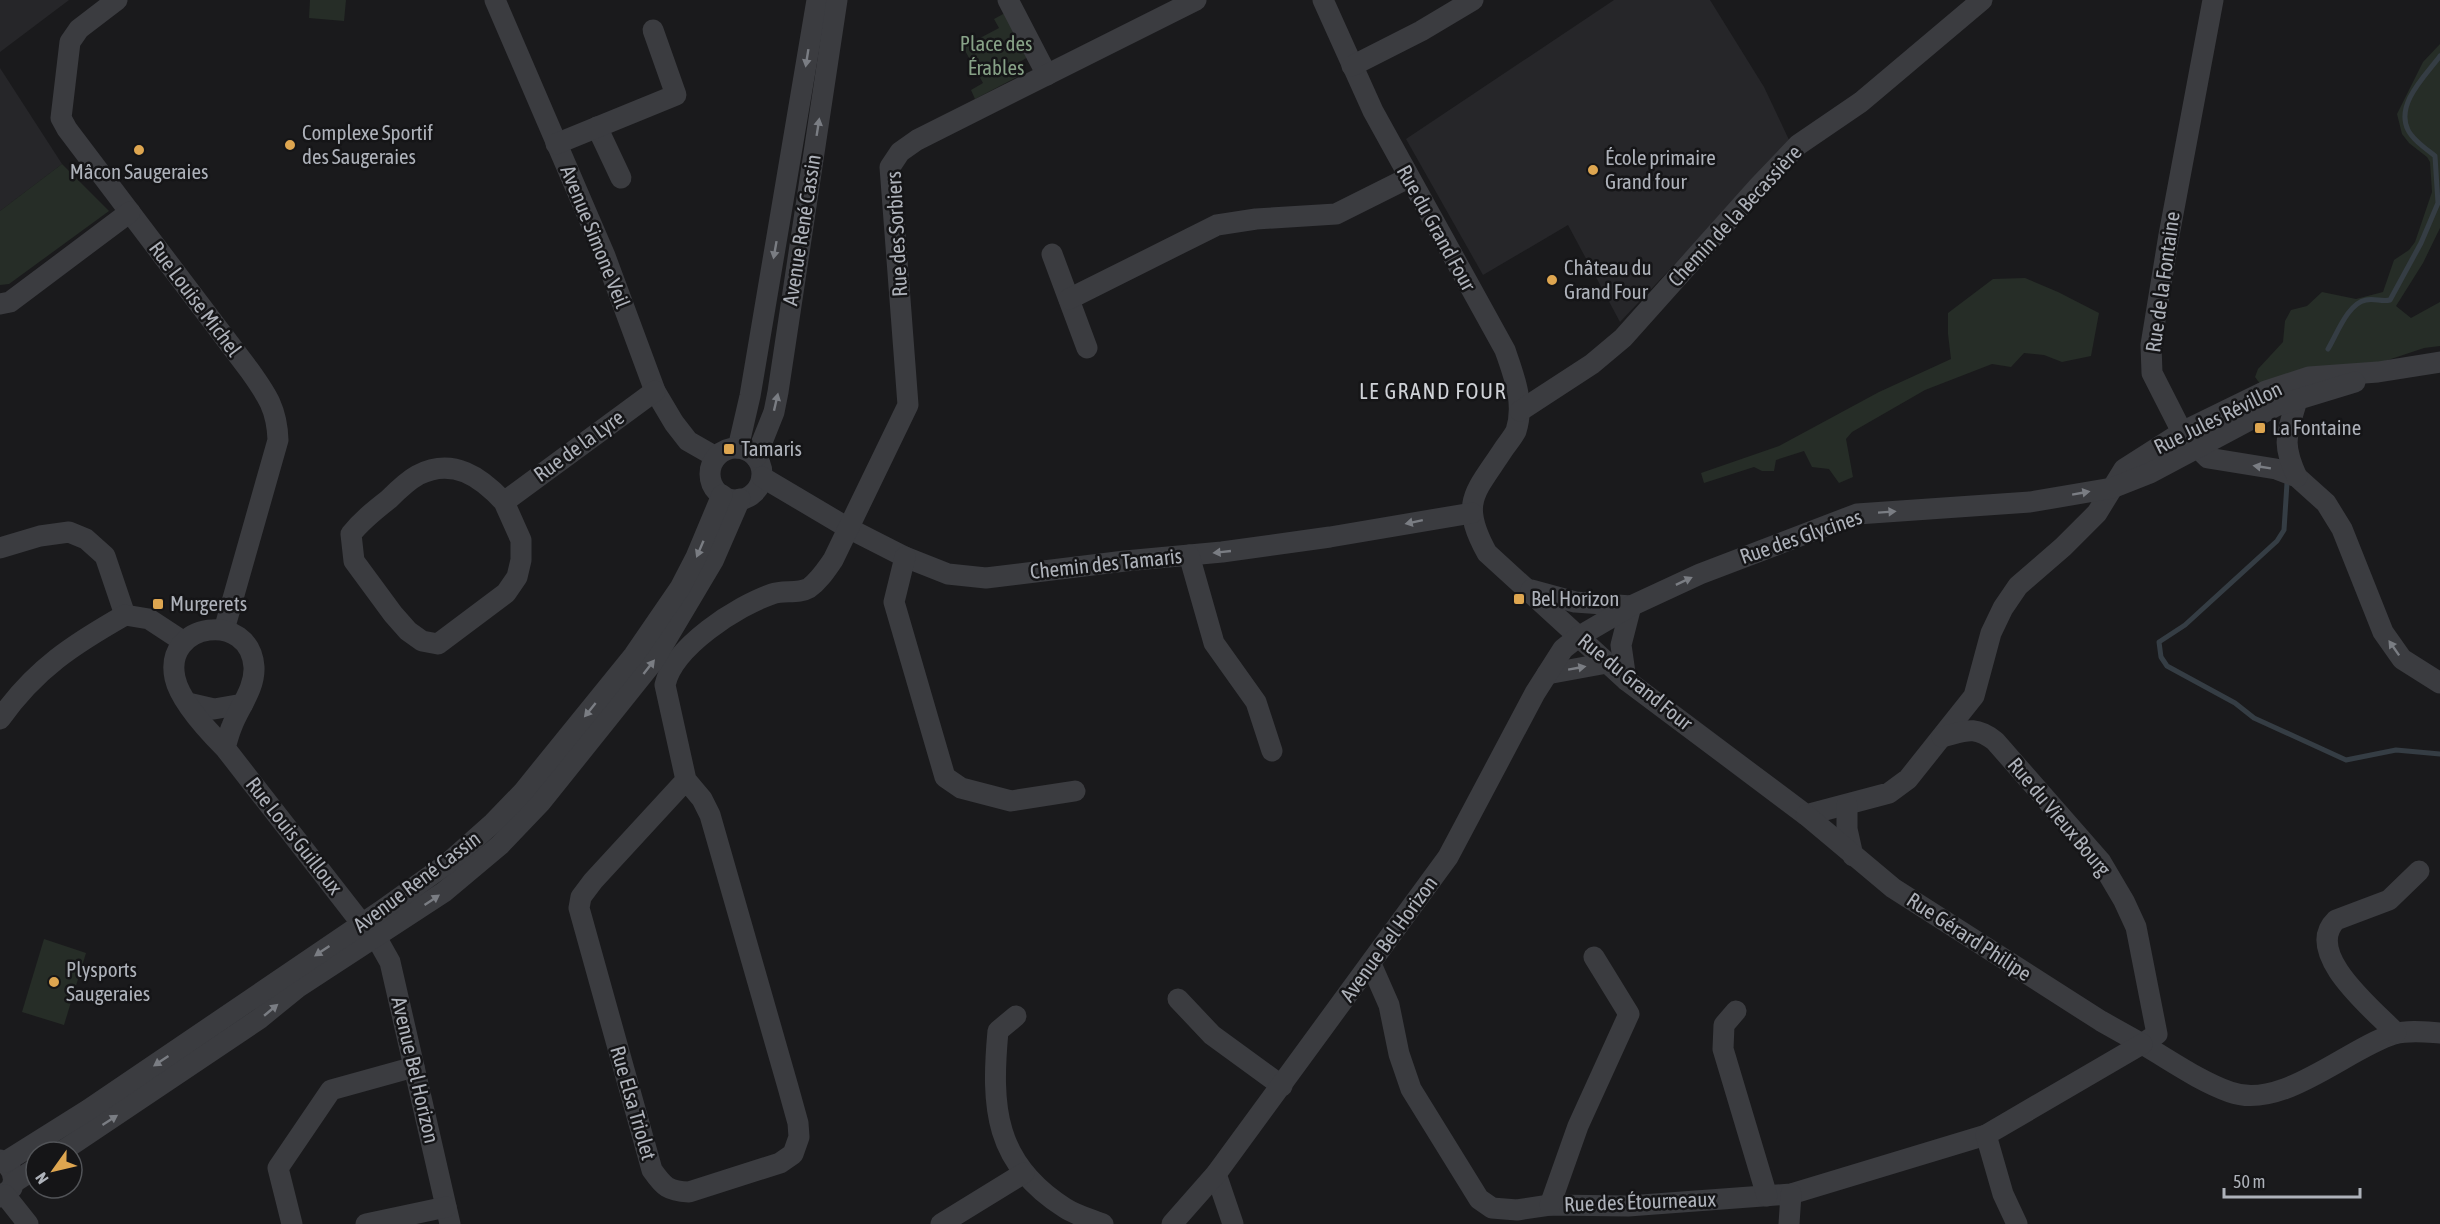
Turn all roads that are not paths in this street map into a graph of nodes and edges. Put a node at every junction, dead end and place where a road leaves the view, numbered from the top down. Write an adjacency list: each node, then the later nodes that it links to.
1 (117, 0): 18 (street, Rue Louise Michel)
2 (495, 0): 15 (street, Avenue Simone Veil)
3 (817, 0): 31 (street, Avenue René Cassin, one-way to 31)
4 (837, 0): 31 (street, Avenue René Cassin, one-way to 4)
5 (1008, 0): 13 (street)
6 (1196, 0): 13 (street, Rue des Sorbiers)
7 (1323, 0): 12 (street, Rue du Grand Four)
8 (1473, 0): 12 (street)
9 (1982, 0): 27 (street, Chemin de la Becassière)
10 (2213, 0): 28 (street, Rue de la Fontaine)
11 (653, 30): 14 (street)
12 (1352, 66): 17 (street, Rue du Grand Four)
13 (1047, 75): 37 (street, Rue des Sorbiers)
14 (597, 127): 15 (street); 16 (street)
15 (556, 144): 25 (street, Avenue Simone Veil)
16 (621, 178)
17 (1408, 178): 20 (street); 27 (street, Rue du Grand Four)
18 (130, 212): 21 (street); 44 (street, Rue Louise Michel)
19 (1052, 254): 20 (street)
20 (1069, 299): 22 (street)
21 (0, 304)
22 (1087, 348)
23 (2440, 362): 24 (street, Rue Jules Révillon)
24 (2378, 372): 26 (street, Rue Jules Révillon); 28 (street, Rue Jules Révillon)
25 (654, 391): 30 (street, Avenue Simone Veil); 35 (street, Rue de la Lyre)
26 (2297, 400): 29 (street, Rue Jules Révillon); 32 (street, Rue de la Fontaine)
27 (1520, 411): 36 (street, Rue du Grand Four)
28 (2181, 432): 29 (street, Rue de la Fontaine); 33 (street, Rue Jules Révillon)
29 (2197, 449): 32 (street, Rue de la Fontaine, one-way to 29); 33 (street, Rue Jules Révillon)
30 (716, 457): 31 (street); 34 (street)
31 (752, 461): 34 (street); 37 (street, Chemin des Tamaris)
32 (2297, 477): 50 (street, Rue de la Fontaine, one-way to 32)
33 (2112, 488): 42 (street, Rue des Glycines, one-way to 33); 54 (street)
34 (731, 497): 63 (street, Avenue René Cassin)
35 (504, 502): 35 (street)
36 (1472, 513): 39 (street, Chemin des Tamaris, one-way to 39); 41 (street, Rue du Grand Four)
37 (848, 528): 40 (street, Chemin des Tamaris); 57 (street, Rue Elsa Triolet)
38 (0, 548): 43 (street)
39 (1189, 555): 40 (street, Chemin des Tamaris); 56 (street)
40 (905, 557): 58 (street)
41 (1528, 589): 42 (street); 45 (street, Rue du Grand Four)
42 (1631, 606): 45 (street, Rue des Glycines); 49 (street)
43 (126, 615): 46 (street); 53 (street)
44 (224, 630): 46 (street); 52 (street)
45 (1578, 637): 47 (street, Rue du Grand Four); 48 (street, Avenue Bel Horizon)
46 (184, 642): 51 (street)
47 (1607, 663): 48 (street, one-way to 47); 49 (street, Rue du Grand Four)
48 (1547, 674): 65 (street, Avenue Bel Horizon)
49 (1626, 680): 60 (street, Rue du Grand Four)
50 (2440, 683)
51 (188, 703): 52 (street); 55 (street, Rue Louis Guilloux)
52 (243, 704): 55 (street)
53 (0, 719)
54 (1942, 737): 59 (street); 71 (street, Rue du Vieux Bourg)
55 (225, 748): 63 (street, Rue Louis Guilloux)
56 (1272, 751)
57 (686, 780): 57 (street, Rue Elsa Triolet)
58 (1075, 791)
59 (1847, 805): 60 (street); 61 (street)
60 (1806, 815): 61 (street, Rue Gérard Philipe)
61 (1853, 856): 71 (street, Rue Gérard Philipe)
62 (2419, 871): 69 (street)
63 (369, 930): 72 (street, Avenue Bel Horizon); 75 (street, Avenue René Cassin, one-way to 63); 76 (street, Avenue René Cassin, one-way to 76)
64 (1594, 957): 83 (street)
65 (1371, 964): 73 (street, Avenue Bel Horizon); 83 (street, Rue des Étourneaux)
66 (1178, 999): 73 (street)
67 (1736, 1011): 82 (street)
68 (1016, 1016): 77 (street)
69 (2396, 1033): 70 (street); 71 (street)
70 (2440, 1033)
71 (2142, 1044): 74 (street, Rue des Étourneaux)
72 (414, 1067): 84 (street, Avenue Bel Horizon); 86 (street)
73 (1282, 1086): 78 (street, Avenue Bel Horizon)
74 (1986, 1135): 81 (street, Rue des Étourneaux); 93 (street)
75 (79, 1140)
76 (2, 1161): 80 (street)
77 (1024, 1173): 88 (street); 89 (street)
78 (1216, 1174): 90 (street, Avenue Bel Horizon); 91 (street)
79 (24, 1178): 80 (street)
80 (6, 1192): 85 (street)
81 (1791, 1194): 82 (street, Rue des Étourneaux); 92 (street)
82 (1767, 1196): 83 (street, Rue des Étourneaux)
83 (1550, 1205)
84 (448, 1216): 87 (street)
85 (28, 1224)
86 (292, 1224)
87 (366, 1224)
88 (941, 1224)
89 (1103, 1224)
90 (1172, 1224)
91 (1233, 1224)
92 (1789, 1224)
93 (2017, 1224)

